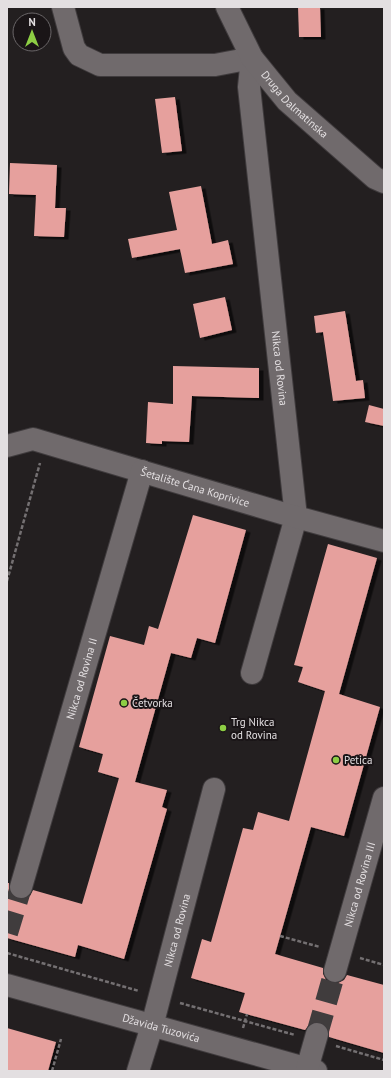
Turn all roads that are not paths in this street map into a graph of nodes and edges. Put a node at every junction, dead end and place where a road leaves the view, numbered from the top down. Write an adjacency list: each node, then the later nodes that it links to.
1 (63, 7): 3 (street)
2 (227, 7): 3 (street, Druga Dalmatinska)
3 (252, 58): 4 (street, Druga Dalmatinska); 7 (street, Nikca od Rovina)
4 (384, 182)
5 (7, 446): 6 (street, Šetalište Ćana Koprivice)
6 (142, 471): 7 (street, Šetalište Ćana Koprivice); 12 (street, Nikca od Rovina II)
7 (296, 517): 8 (street, Šetalište Ćana Koprivice); 9 (street, Nikca od Rovina)
8 (384, 541)
9 (252, 673)
10 (214, 789): 15 (street, Nikca od Rovina)
11 (384, 798): 13 (street, Nikca od Rovina III)
12 (21, 887)
13 (335, 971)
14 (7, 985): 15 (street, Džavida Tuzovića)
15 (152, 1026): 17 (street, Džavida Tuzovića); 18 (street, Nikca od Rovina)
16 (316, 1037): 17 (street)
17 (311, 1070)
18 (138, 1071)

